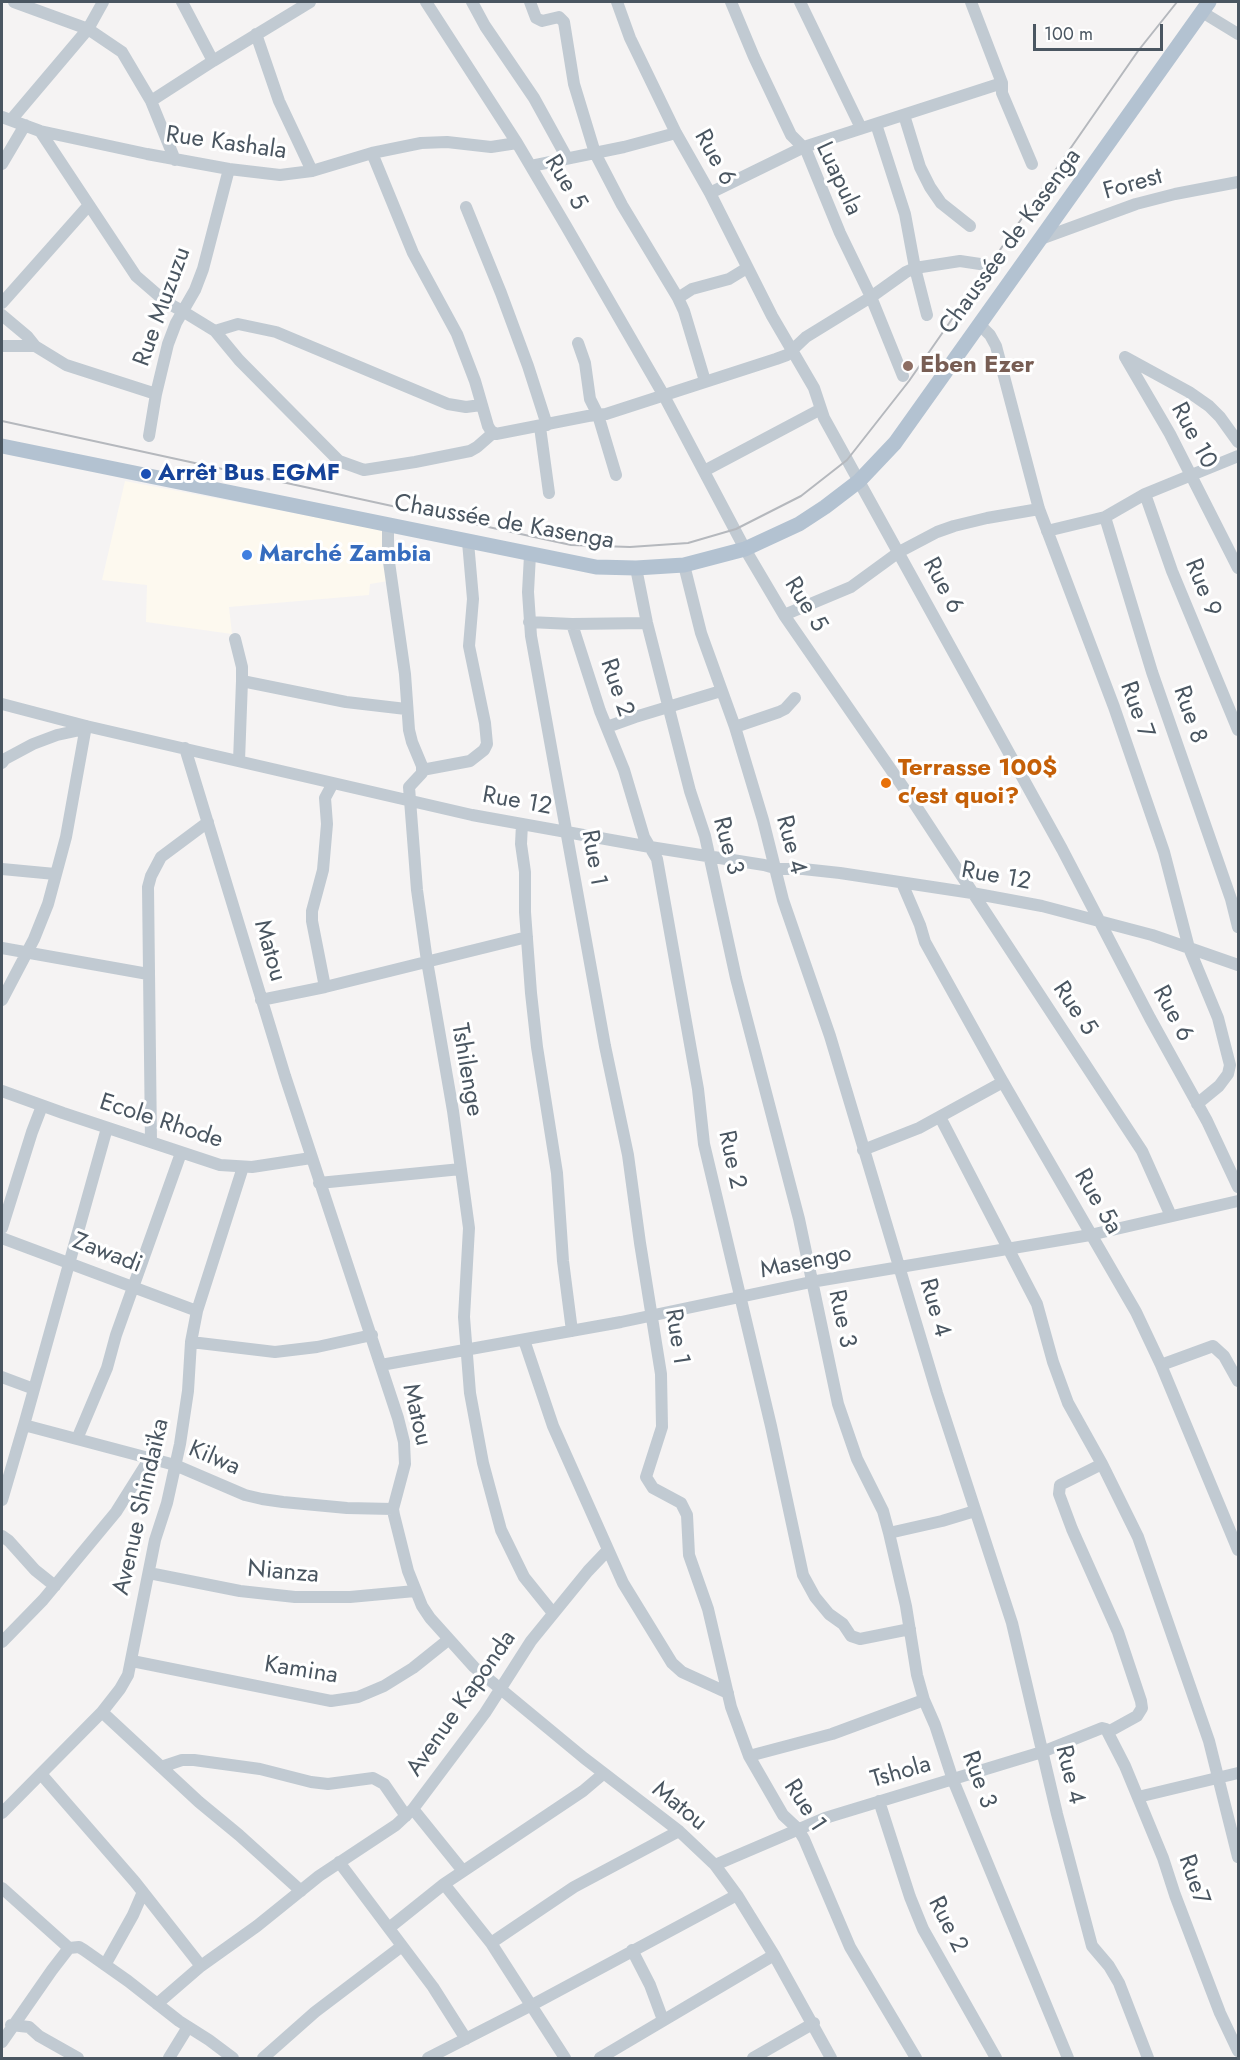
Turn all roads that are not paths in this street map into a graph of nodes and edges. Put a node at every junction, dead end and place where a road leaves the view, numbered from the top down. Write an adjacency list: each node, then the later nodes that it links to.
1 (14, 2): 13 (street)
2 (182, 2): 16 (street)
3 (310, 2): 14 (street)
4 (426, 2): 26 (street, Rue 5)
5 (472, 2): 30 (street)
6 (530, 2): 29 (street)
7 (617, 2): 25 (street, Rue 6)
8 (730, 2): 27 (street, Luapula)
9 (800, 2): 23 (street)
10 (971, 2): 17 (street)
11 (99, 3): 13 (street)
12 (1205, 7): 15 (street); 42 (main road, Chaussée de Kasenga)
13 (88, 29): 18 (street); 20 (street)
14 (256, 34): 16 (street); 36 (street)
15 (1239, 34)
16 (213, 61): 18 (street)
17 (1002, 83): 19 (street); 33 (street)
18 (151, 101): 31 (street)
19 (904, 115): 21 (street); 41 (street)
20 (6, 118): 22 (street, Rue Kashala)
21 (876, 124): 23 (street); 45 (street)
22 (25, 125): 24 (street, Rue Kashala); 32 (street)
23 (861, 128): 27 (street)
24 (40, 131): 31 (street, Rue Kashala); 39 (street)
25 (676, 133): 29 (street); 38 (street, Rue 6)
26 (517, 143): 28 (street, Rue Kashala); 34 (street, Rue 5)
27 (804, 147): 38 (street); 46 (street, Luapula)
28 (372, 153): 36 (street, Rue Kashala); 62 (street)
29 (595, 153): 30 (street); 47 (street)
30 (567, 158): 34 (street)
31 (175, 160): 35 (street, Rue Kashala)
32 (2, 164)
33 (1032, 164)
34 (531, 166): 61 (street, Rue 5)
35 (229, 169): 36 (street, Rue Kashala); 49 (street, Rue Muzuzu)
36 (312, 171)
37 (1239, 182): 42 (street, Forest)
38 (710, 193): 44 (street, Rue 6)
39 (89, 206): 48 (street); 49 (street)
40 (466, 207): 65 (street)
41 (970, 226)
42 (1043, 238): 52 (main road, Chaussée de Kasenga)
43 (980, 264): 45 (street)
44 (747, 268): 47 (street); 57 (street, Rue 6)
45 (915, 268): 46 (street); 51 (street)
46 (871, 297): 57 (street); 58 (street, Luapula)
47 (678, 298): 59 (street)
48 (2, 303)
49 (184, 312): 53 (street); 60 (street, Rue Muzuzu)
50 (2, 315): 56 (street, Rue Muzuzu)
51 (927, 315)
52 (979, 324): 74 (main road, Chaussée de Kasenga); 77 (street, Rue 7)
53 (215, 332): 62 (street); 66 (street)
54 (578, 343): 64 (street)
55 (2, 346): 56 (street)
56 (35, 346): 60 (street, Rue Muzuzu)
57 (792, 350): 59 (street); 63 (street, Rue 6)
58 (903, 376)
59 (705, 381): 61 (street)
60 (156, 394): 68 (street)
61 (663, 394): 64 (street); 71 (street, Rue 5)
62 (481, 405): 66 (street)
63 (821, 410): 71 (street); 74 (street, Rue 6)
64 (597, 415): 65 (street); 73 (street)
65 (543, 426): 66 (street); 75 (street)
66 (493, 433)
67 (1237, 434): 72 (street, Rue 10)
68 (149, 436)
69 (2, 446): 79 (main road, Chaussée de Kasenga)
70 (1239, 456): 72 (street)
71 (704, 471): 82 (street, Rue 5)
72 (1191, 475): 76 (street); 87 (street, Rue 10)
73 (616, 476)
74 (858, 481): 82 (main road, Chaussée de Kasenga); 83 (street, Rue 6)
75 (549, 493)
76 (1144, 495): 78 (street); 102 (street, Rue 9)
77 (1039, 509): 80 (street, Rue 7); 83 (street)
78 (1105, 517): 80 (street); 120 (street, Rue 8)
79 (388, 525): 81 (main road, Chaussée de Kasenga); 98 (street)
80 (1047, 531): 123 (street, Rue 7)
81 (468, 542): 84 (main road, Chaussée de Kasenga); 106 (street)
82 (745, 549): 85 (main road, Chaussée de Kasenga); 88 (street, Rue 5)
83 (899, 552): 88 (street); 119 (street, Rue 6)
84 (530, 555): 86 (main road, Chaussée de Kasenga); 89 (street, Rue 1)
85 (684, 565): 86 (main road, Chaussée de Kasenga); 94 (street, Rue 4)
86 (636, 568): 90 (street, Rue 3)
87 (1239, 568)
88 (784, 615): 118 (street, Rue 5)
89 (529, 622): 91 (street); 111 (street, Rue 1)
90 (646, 623): 91 (street); 97 (street, Rue 3)
91 (572, 624): 99 (street, Rue 2)
92 (235, 639): 93 (street)
93 (242, 681): 98 (street); 104 (street)
94 (721, 691): 97 (street); 100 (street, Rue 4)
95 (795, 698): 100 (street)
96 (2, 705): 101 (street, Rue 12)
97 (669, 706): 99 (street); 113 (street, Rue 3)
98 (406, 709): 106 (street)
99 (607, 727): 112 (street, Rue 2)
100 (735, 727): 115 (street, Rue 4)
101 (85, 728): 103 (street, Rue 12); 105 (street); 116 (street)
102 (1239, 730)
103 (185, 748): 104 (street, Rue 12); 109 (street, Matou)
104 (239, 761): 107 (street, Rue 12)
105 (2, 763)
106 (422, 770): 108 (street, Tshilenge)
107 (333, 783): 108 (street, Rue 12); 128 (street)
108 (409, 801): 110 (street, Rue 12); 125 (street, Tshilenge)
109 (208, 822): 127 (street); 130 (street, Matou)
110 (522, 824): 111 (street, Rue 12); 121 (street)
111 (567, 832): 112 (street, Rue 12); 157 (street, Rue 1)
112 (650, 847): 113 (street, Rue 12); 155 (street, Rue 2)
113 (710, 856): 115 (street, Rue 12); 153 (street, Rue 3)
114 (2, 869): 116 (street)
115 (776, 869): 117 (street, Rue 12); 138 (street, Rue 4)
116 (55, 874): 124 (street)
117 (902, 883): 118 (street, Rue 12); 131 (street, Rue 5a)
118 (972, 893): 119 (street, Rue 12); 146 (street, Rue 5)
119 (1099, 920): 123 (street, Rue 12); 133 (street, Rue 6)
120 (1239, 927)
121 (527, 937): 125 (street); 158 (street)
122 (2, 948): 124 (street)
123 (1189, 948): 126 (street, Rue 12); 133 (street, Rue 7)
124 (27, 952): 127 (street); 129 (street)
125 (427, 961): 128 (street); 142 (street, Tshilenge)
126 (1239, 965)
127 (148, 974): 137 (street)
128 (325, 987): 130 (street)
129 (2, 1000)
130 (261, 1000): 140 (street, Matou)
131 (1003, 1082): 135 (street); 148 (street, Rue 5a)
132 (2, 1091): 134 (street, Ecole Rhode)
133 (1197, 1104): 144 (street, Rue 6)
134 (42, 1106): 136 (street, Ecole Rhode); 147 (street)
135 (940, 1117): 138 (street); 150 (street)
136 (107, 1128): 137 (street, Ecole Rhode); 151 (street)
137 (151, 1142): 139 (street, Ecole Rhode)
138 (863, 1150): 152 (street, Rue 4)
139 (181, 1153): 141 (street, Ecole Rhode); 154 (street)
140 (311, 1158): 141 (street, Ecole Rhode); 143 (street, Matou)
141 (243, 1167): 156 (street, Avenue Shindaïka)
142 (460, 1170): 143 (street); 162 (street, Tshilenge)
143 (319, 1183): 159 (street, Matou)
144 (1239, 1187)
145 (1239, 1201): 146 (street, Masengo)
146 (1171, 1216): 148 (street, Masengo)
147 (2, 1228)
148 (1090, 1234): 150 (street, Masengo); 164 (street, Rue 5a)
149 (2, 1238): 151 (street, Zawadi)
150 (1008, 1250): 152 (street, Masengo); 171 (street)
151 (69, 1262): 154 (street, Zawadi); 167 (street)
152 (900, 1267): 153 (street, Masengo); 175 (street, Rue 4)
153 (811, 1282): 155 (street, Masengo); 176 (street, Rue 3)
154 (135, 1287): 156 (street, Zawadi); 169 (street)
155 (741, 1296): 157 (street, Masengo); 184 (street, Rue 2)
156 (197, 1311): 161 (street, Avenue Shindaïka)
157 (651, 1316): 158 (street, Masengo); 189 (street, Rue 1)
158 (572, 1331): 160 (street, Masengo)
159 (372, 1335): 161 (street); 163 (street, Matou)
160 (524, 1340): 162 (street, Masengo); 178 (street)
161 (191, 1342): 172 (street, Avenue Shindaïka)
162 (466, 1350): 163 (street, Masengo); 183 (street, Tshilenge)
163 (381, 1365): 174 (street, Matou)
164 (1161, 1365): 166 (street); 179 (street, Rue 5a)
165 (2, 1377): 167 (street)
166 (1239, 1381)
167 (34, 1389): 168 (street)
168 (24, 1425): 169 (street, Kilwa); 173 (street)
169 (77, 1439): 170 (street, Kilwa)
170 (150, 1458): 172 (street, Kilwa); 181 (street)
171 (1102, 1464): 192 (street, Tshola); 199 (street)
172 (175, 1465): 174 (street, Kilwa); 180 (street, Avenue Shindaïka)
173 (2, 1500)
174 (393, 1509): 182 (street, Matou)
175 (975, 1511): 176 (street); 193 (street, Rue 4)
176 (889, 1533): 184 (street, Rue 3)
177 (2, 1536): 181 (street)
178 (608, 1550): 183 (street, Avenue Kaponda); 189 (street)
179 (1239, 1550)
180 (149, 1573): 182 (street, Nianza); 187 (street, Avenue Shindaïka)
181 (55, 1586): 186 (street)
182 (415, 1591): 185 (street, Matou)
183 (553, 1613): 188 (street, Avenue Kaponda)
184 (910, 1629): 190 (street, Rue 3)
185 (448, 1640): 187 (street, Kamina); 188 (street, Matou)
186 (2, 1642)
187 (132, 1661): 191 (street, Avenue Shindaïka)
188 (500, 1687): 198 (street, Matou); 203 (street, Avenue Kaponda)
189 (728, 1694): 194 (street, Rue 1)
190 (924, 1700): 194 (street); 200 (street, Rue 3)
191 (102, 1712): 195 (street); 197 (street, Avenue Shindaïka)
192 (1105, 1730): 193 (street, Tshola); 201 (street, Rue7)
193 (1042, 1752): 200 (street, Tshola); 247 (street, Rue 4)
194 (749, 1756): 205 (street, Rue 1)
195 (161, 1767): 203 (street); 213 (street)
196 (1239, 1773): 199 (street)
197 (40, 1774): 204 (street, Avenue Shindaïka); 214 (street)
198 (603, 1774): 206 (street, Matou); 210 (street)
199 (1220, 1778): 201 (street); 207 (street)
200 (953, 1780): 202 (street, Tshola); 246 (street, Rue 3)
201 (1138, 1797): 232 (street, Rue7)
202 (879, 1801): 205 (street, Tshola); 245 (street, Rue 2)
203 (410, 1812): 208 (street, Avenue Kaponda); 210 (street)
204 (2, 1813)
205 (798, 1829): 209 (street, Tshola); 244 (street, Rue 1)
206 (679, 1831): 209 (street, Matou); 217 (street)
207 (1239, 1857)
208 (339, 1862): 213 (street, Avenue Kaponda); 216 (street)
209 (715, 1866): 215 (street, Matou)
210 (463, 1871): 211 (street)
211 (444, 1884): 216 (street); 217 (street)
212 (2, 1888): 219 (street)
213 (301, 1891): 223 (street, Avenue Kaponda)
214 (143, 1892): 222 (street); 223 (street)
215 (737, 1895): 220 (street); 221 (street, Matou)
216 (389, 1928): 218 (street)
217 (491, 1943): 225 (street)
218 (402, 1946): 230 (street); 233 (street)
219 (69, 1948): 222 (street); 228 (street)
220 (632, 1950): 225 (street); 226 (street)
221 (774, 1955): 226 (street); 227 (street, Matou)
222 (105, 1965): 224 (street)
223 (201, 1966): 224 (street, Avenue Kaponda)
224 (157, 2004): 229 (street)
225 (532, 2006): 230 (street); 240 (street)
226 (663, 2020): 241 (street)
227 (813, 2023): 242 (street); 243 (street, Matou)
228 (11, 2025): 231 (street); 235 (street)
229 (188, 2027): 236 (street); 237 (street)
230 (466, 2039): 234 (street)
231 (2, 2042)
232 (1239, 2051)
233 (271, 2053): 238 (street)
234 (449, 2054): 239 (street)
235 (78, 2058)
236 (169, 2058)
237 (233, 2058)
238 (263, 2058)
239 (428, 2058)
240 (565, 2058)
241 (600, 2058)
242 (753, 2058)
243 (831, 2058)
244 (916, 2058)
245 (996, 2058)
246 (1068, 2058)
247 (1148, 2058)

